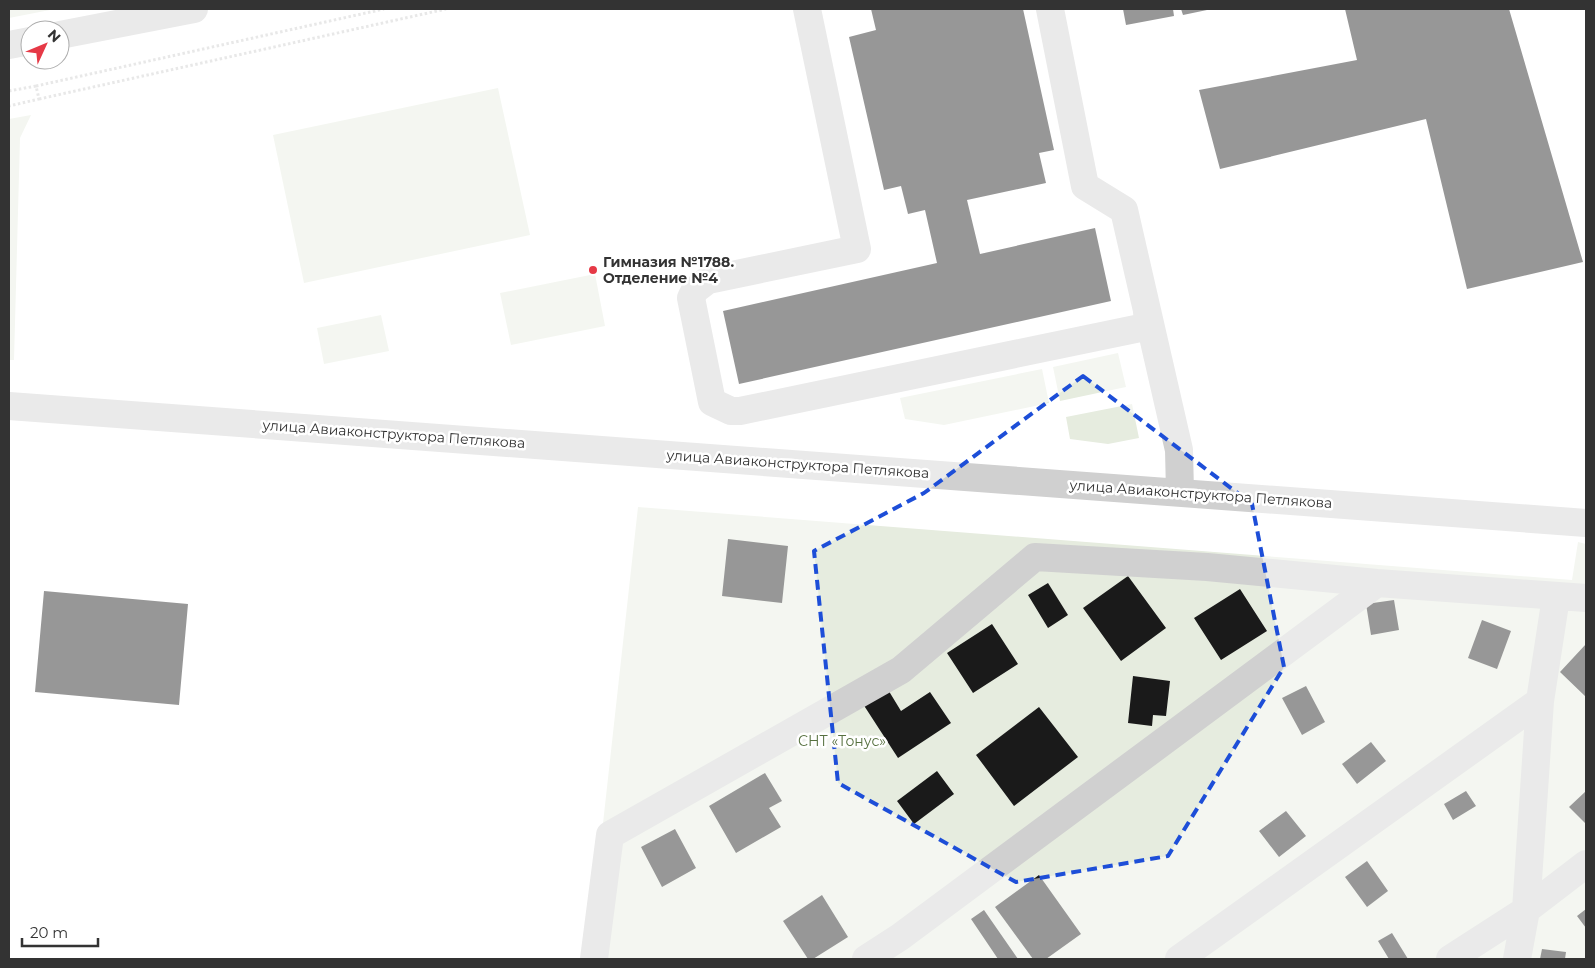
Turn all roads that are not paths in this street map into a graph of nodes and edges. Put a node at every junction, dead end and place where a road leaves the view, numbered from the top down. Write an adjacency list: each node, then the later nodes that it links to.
1 (194, 9): 4 (street)
2 (807, 9): 5 (street)
3 (1050, 9): 5 (street)
4 (70, 33)
5 (1147, 312): 7 (street)
6 (9, 406): 7 (street, улица Авиаконструктора Петлякова)
7 (1180, 492): 8 (street, улица Авиаконструктора Петлякова)
8 (1586, 522)
9 (1377, 584): 10 (street); 15 (street); 16 (street)
10 (1556, 597): 11 (street); 12 (street)
11 (1586, 598)
12 (1540, 701): 14 (street); 17 (street)
13 (1586, 864): 14 (street)
14 (1526, 910): 18 (street); 19 (street)
15 (594, 959)
16 (866, 959)
17 (1179, 959)
18 (1450, 959)
19 (1517, 959)

